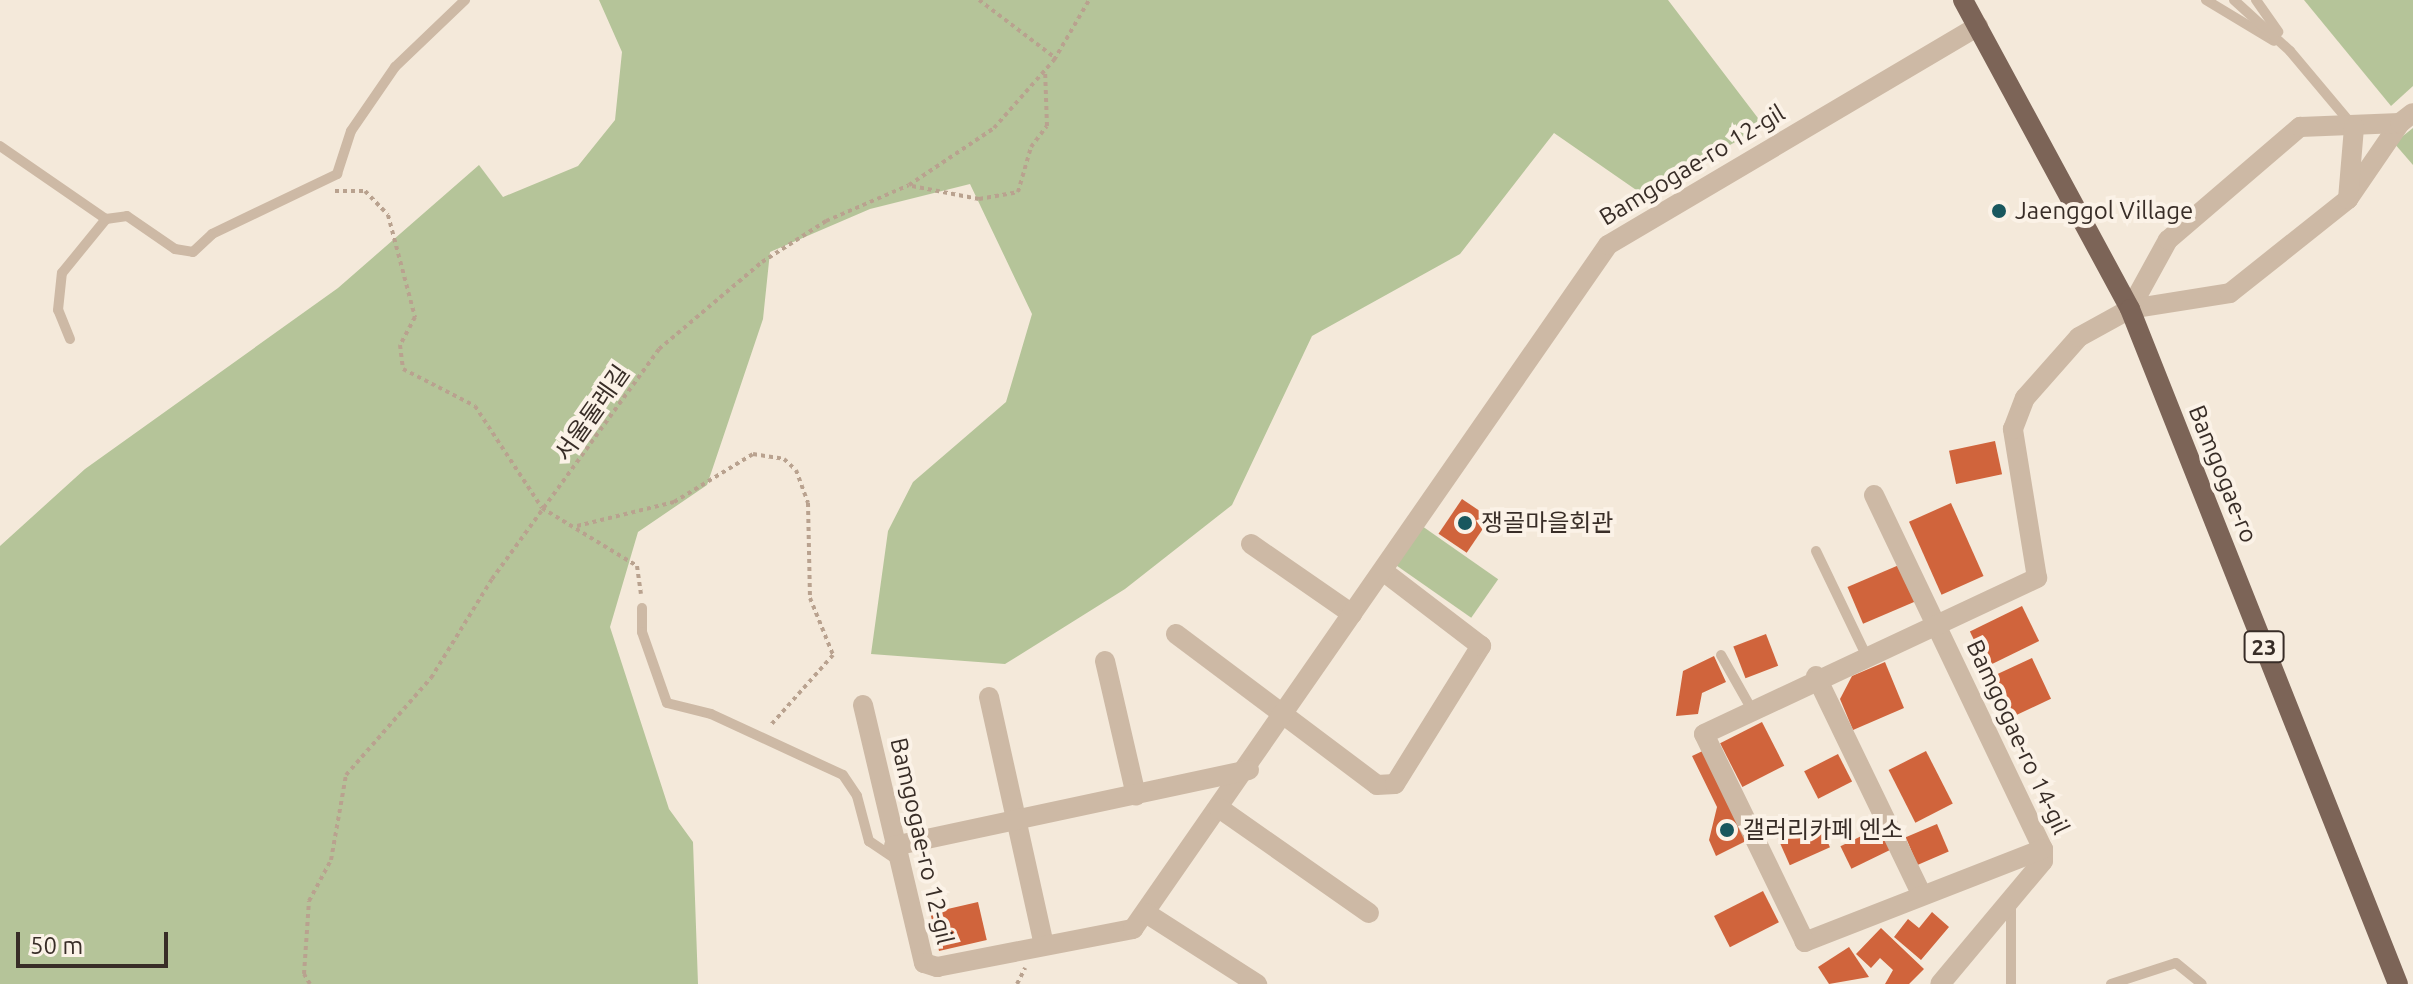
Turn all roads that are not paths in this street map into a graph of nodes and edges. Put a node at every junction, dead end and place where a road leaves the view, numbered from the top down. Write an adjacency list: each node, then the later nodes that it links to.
1 (465, 0): 12 (lane)
2 (1963, 0): 6 (main road, Bamgogae-ro / 23)
3 (2206, 0): 7 (lane)
4 (2234, 0): 7 (lane)
5 (2256, 0): 7 (lane)
6 (1978, 26): 13 (main road, Bamgogae-ro / 23); 18 (street, Bamgogae-ro 12-gil)
7 (2290, 51): 9 (lane)
8 (2407, 118): 9 (street); 11 (street)
9 (2354, 127): 11 (street); 13 (street)
10 (0, 146): 12 (lane)
11 (2348, 199): 13 (street)
12 (106, 219): 14 (lane)
13 (2130, 309): 21 (street, Bamgogae-ro 14-gil); 47 (main road, Bamgogae-ro / 23)
14 (70, 339)
15 (1874, 495): 21 (street, Bamgogae-ro 14-gil)
16 (1251, 544): 20 (street)
17 (1816, 551): 23 (lane)
18 (1383, 571): 20 (street, Bamgogae-ro 12-gil); 30 (street)
19 (642, 608): 36 (lane)
20 (1352, 614): 30 (street, Bamgogae-ro 12-gil)
21 (1936, 621): 23 (street, Bamgogae-ro 14-gil); 35 (street, Bamgogae-ro 14-gil)
22 (1176, 634): 30 (street)
23 (1865, 653): 26 (street, Bamgogae-ro 14-gil)
24 (1721, 655): 29 (lane)
25 (1105, 661): 32 (street)
26 (1816, 676): 29 (street, Bamgogae-ro 14-gil); 37 (street)
27 (989, 697): 34 (street)
28 (863, 705): 36 (street, Bamgogae-ro 12-gil)
29 (1751, 708): 37 (street, Bamgogae-ro 14-gil)
30 (1285, 715): 31 (street, Bamgogae-ro 12-gil)
31 (1249, 770): 32 (street); 33 (street, Bamgogae-ro 12-gil)
32 (1136, 795): 34 (street)
33 (1219, 808): 39 (street, Bamgogae-ro 12-gil); 40 (street)
34 (1015, 819): 36 (street); 41 (street)
35 (2043, 849): 37 (street); 38 (street, Bamgogae-ro 14-gil)
36 (895, 853): 41 (street, Bamgogae-ro 12-gil)
37 (1922, 895)
38 (2011, 903): 43 (street, Bamgogae-ro 14-gil); 44 (lane)
39 (1146, 913): 41 (street, Bamgogae-ro 12-gil); 42 (street)
40 (1369, 913)
41 (1044, 945)
42 (1257, 984)
43 (1940, 984)
44 (2011, 984)
45 (2111, 984): 46 (lane)
46 (2202, 984)
47 (2398, 984)

